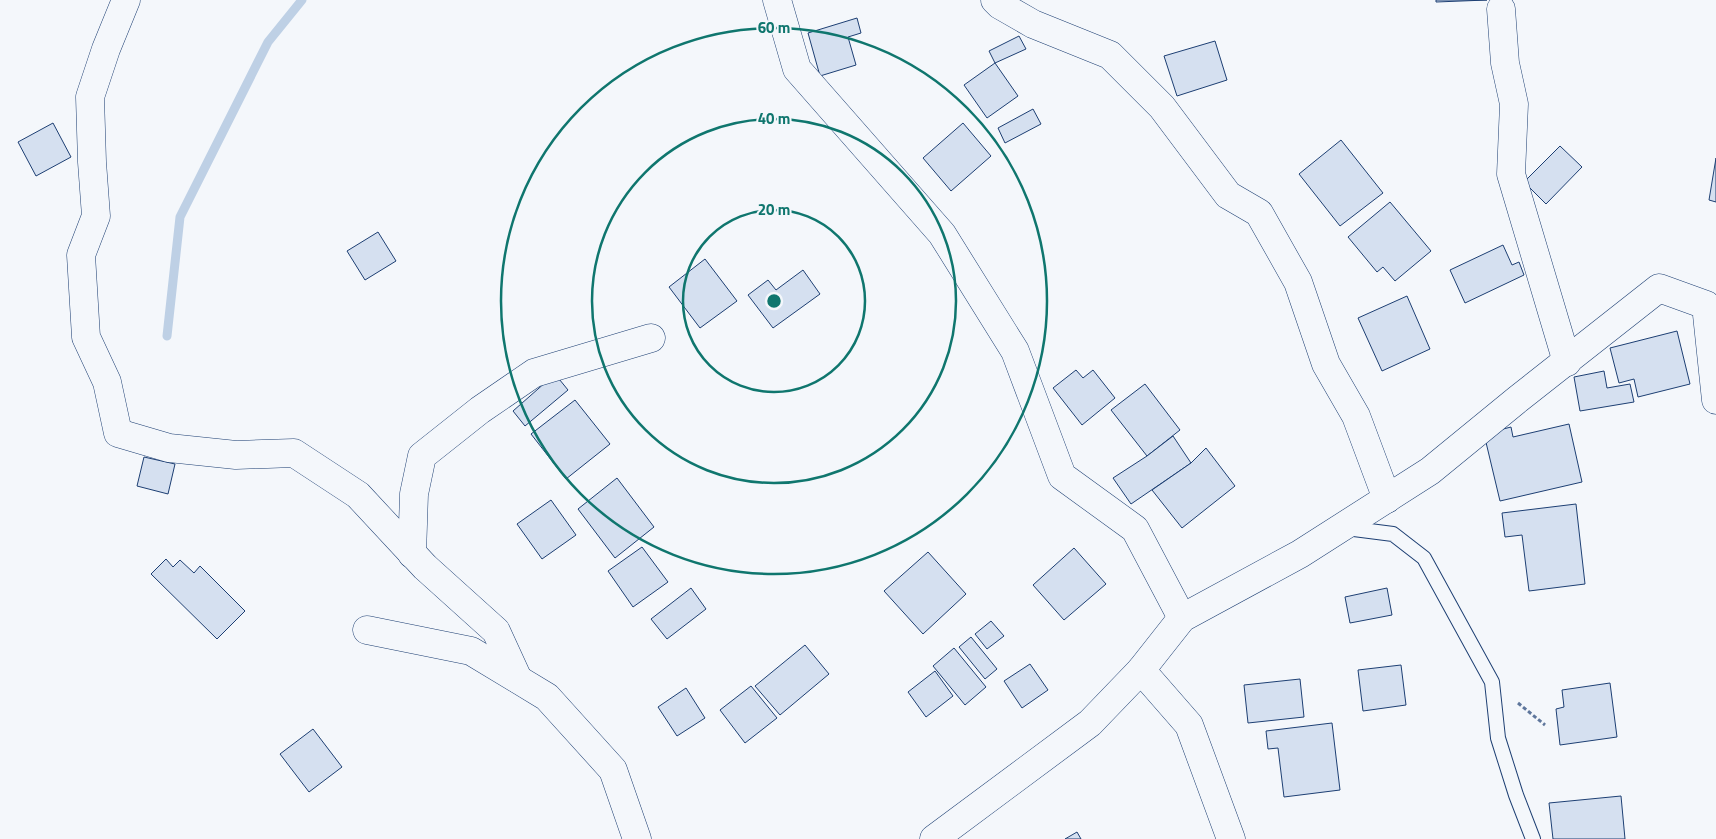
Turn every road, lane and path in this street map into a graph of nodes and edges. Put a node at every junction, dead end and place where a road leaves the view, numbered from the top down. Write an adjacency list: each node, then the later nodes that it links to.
1 (126, 0): 10 (street)
2 (777, 0): 11 (street)
3 (995, 0): 8 (street)
4 (1502, 9): 6 (street)
5 (651, 338): 10 (street)
6 (1567, 362): 7 (street); 8 (street)
7 (1716, 400)
8 (1387, 499): 9 (street)
9 (1342, 528): 11 (street); 18 (lane)
10 (412, 554): 14 (street)
11 (1182, 618): 13 (street)
12 (367, 630): 14 (street)
13 (1141, 670): 16 (street); 17 (street)
14 (518, 679): 15 (street)
15 (637, 839)
16 (934, 839)
17 (1231, 839)
18 (1533, 839)

